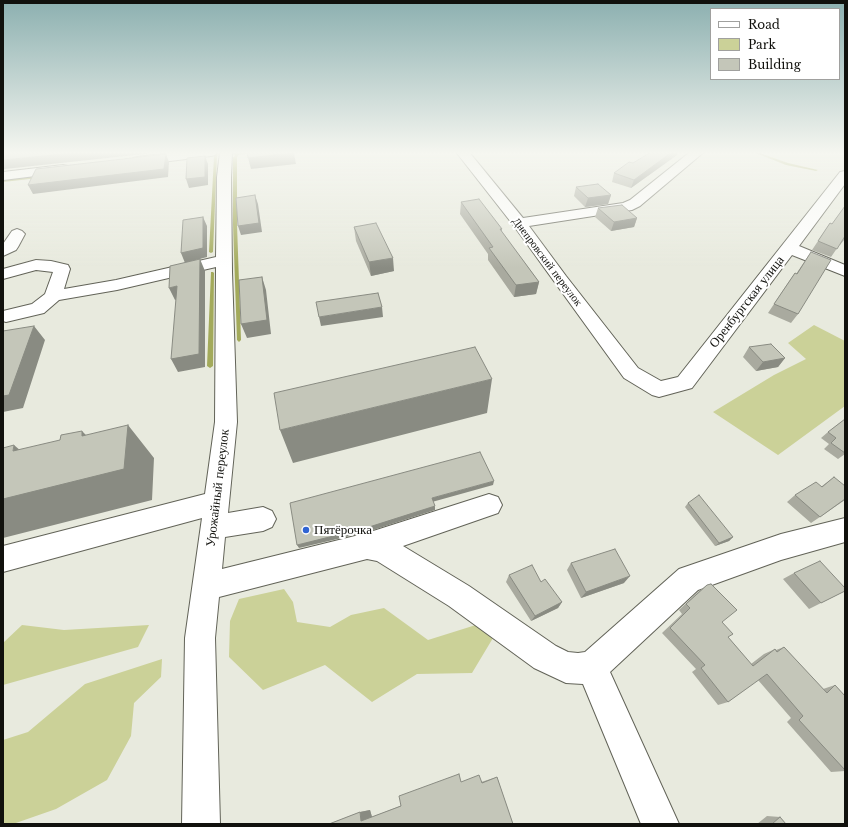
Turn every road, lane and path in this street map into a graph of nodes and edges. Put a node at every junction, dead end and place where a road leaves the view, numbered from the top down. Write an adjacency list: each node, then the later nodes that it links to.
1 (224, 191): 9 (street, Урожайный переулок)
2 (493, 191): 5 (street, Днепровский переулок)
3 (650, 191): 5 (street)
4 (833, 191): 7 (street, Оренбургская улица)
5 (519, 223): 14 (street, Днепровский переулок)
6 (17, 234): 8 (street)
7 (789, 248): 10 (street); 14 (street, Оренбургская улица)
8 (3, 251)
9 (224, 260): 12 (street); 16 (street, Урожайный переулок)
10 (845, 271)
11 (3, 274): 12 (street)
12 (53, 296): 13 (street)
13 (6, 316)
14 (631, 373)
15 (489, 505): 19 (street)
16 (215, 514): 17 (street); 20 (street); 21 (street, Урожайный переулок)
17 (263, 519)
18 (845, 530): 22 (street)
19 (367, 546): 21 (street); 22 (street)
20 (3, 559)
21 (206, 584): 23 (street, Урожайный переулок)
22 (592, 667): 24 (street)
23 (196, 822)
24 (660, 824)

